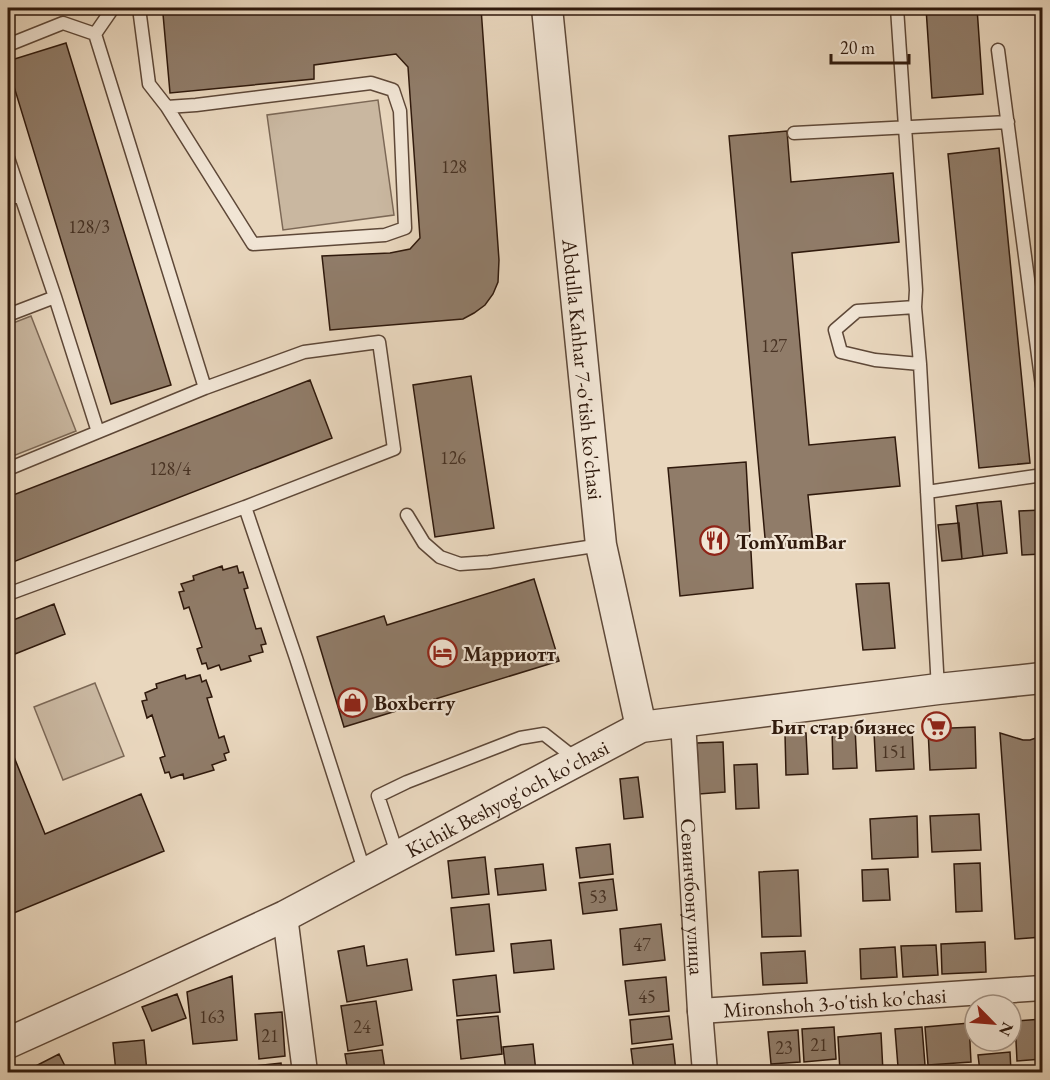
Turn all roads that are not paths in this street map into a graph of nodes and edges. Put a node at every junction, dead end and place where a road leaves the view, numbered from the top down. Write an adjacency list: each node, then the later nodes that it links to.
1 (113, 8): 5 (lane)
2 (139, 8): 8 (lane)
3 (547, 8): 27 (street, Abdulla Kahhar 7-o'tish ko'chasi)
4 (897, 8): 10 (lane)
5 (95, 34): 6 (lane); 20 (lane)
6 (8, 45)
7 (999, 50): 9 (lane)
8 (167, 107): 8 (lane)
9 (1008, 122): 10 (lane); 19 (lane)
10 (905, 128): 11 (lane); 16 (lane)
11 (794, 133)
12 (8, 158): 14 (lane)
13 (8, 197): 14 (lane)
14 (21, 197): 15 (lane)
15 (55, 297): 17 (lane); 21 (lane)
16 (915, 307): 18 (lane); 18 (lane)
17 (8, 315)
18 (920, 364): 24 (lane)
19 (1042, 386)
20 (205, 388): 21 (lane); 25 (lane)
21 (98, 432): 22 (lane)
22 (8, 469)
23 (1042, 474): 24 (lane)
24 (927, 492): 30 (lane)
25 (246, 507): 28 (lane); 35 (lane)
26 (407, 515): 27 (lane)
27 (601, 545): 32 (street, Abdulla Kahhar 7-o'tish ko'chasi)
28 (8, 594)
29 (1042, 678): 30 (street, Kichik Beshyog'och ko'chasi)
30 (938, 688): 31 (street, Kichik Beshyog'och ko'chasi)
31 (683, 721): 32 (street, Kichik Beshyog'och ko'chasi); 38 (street, Севинчбону улица)
32 (641, 727): 33 (street, Kichik Beshyog'och ko'chasi)
33 (578, 760): 34 (street, Kichik Beshyog'och ko'chasi); 34 (lane)
34 (398, 856): 35 (street, Kichik Beshyog'och ko'chasi)
35 (365, 873): 36 (street, Kichik Beshyog'och ko'chasi)
36 (285, 916): 39 (street, Kichik Beshyog'och ko'chasi); 40 (street)
37 (1042, 988): 38 (street, Mironshoh 3-o'tish ko'chasi)
38 (700, 1011): 41 (street, Севинчбону улица)
39 (9, 1037)
40 (305, 1072)
41 (705, 1072)

